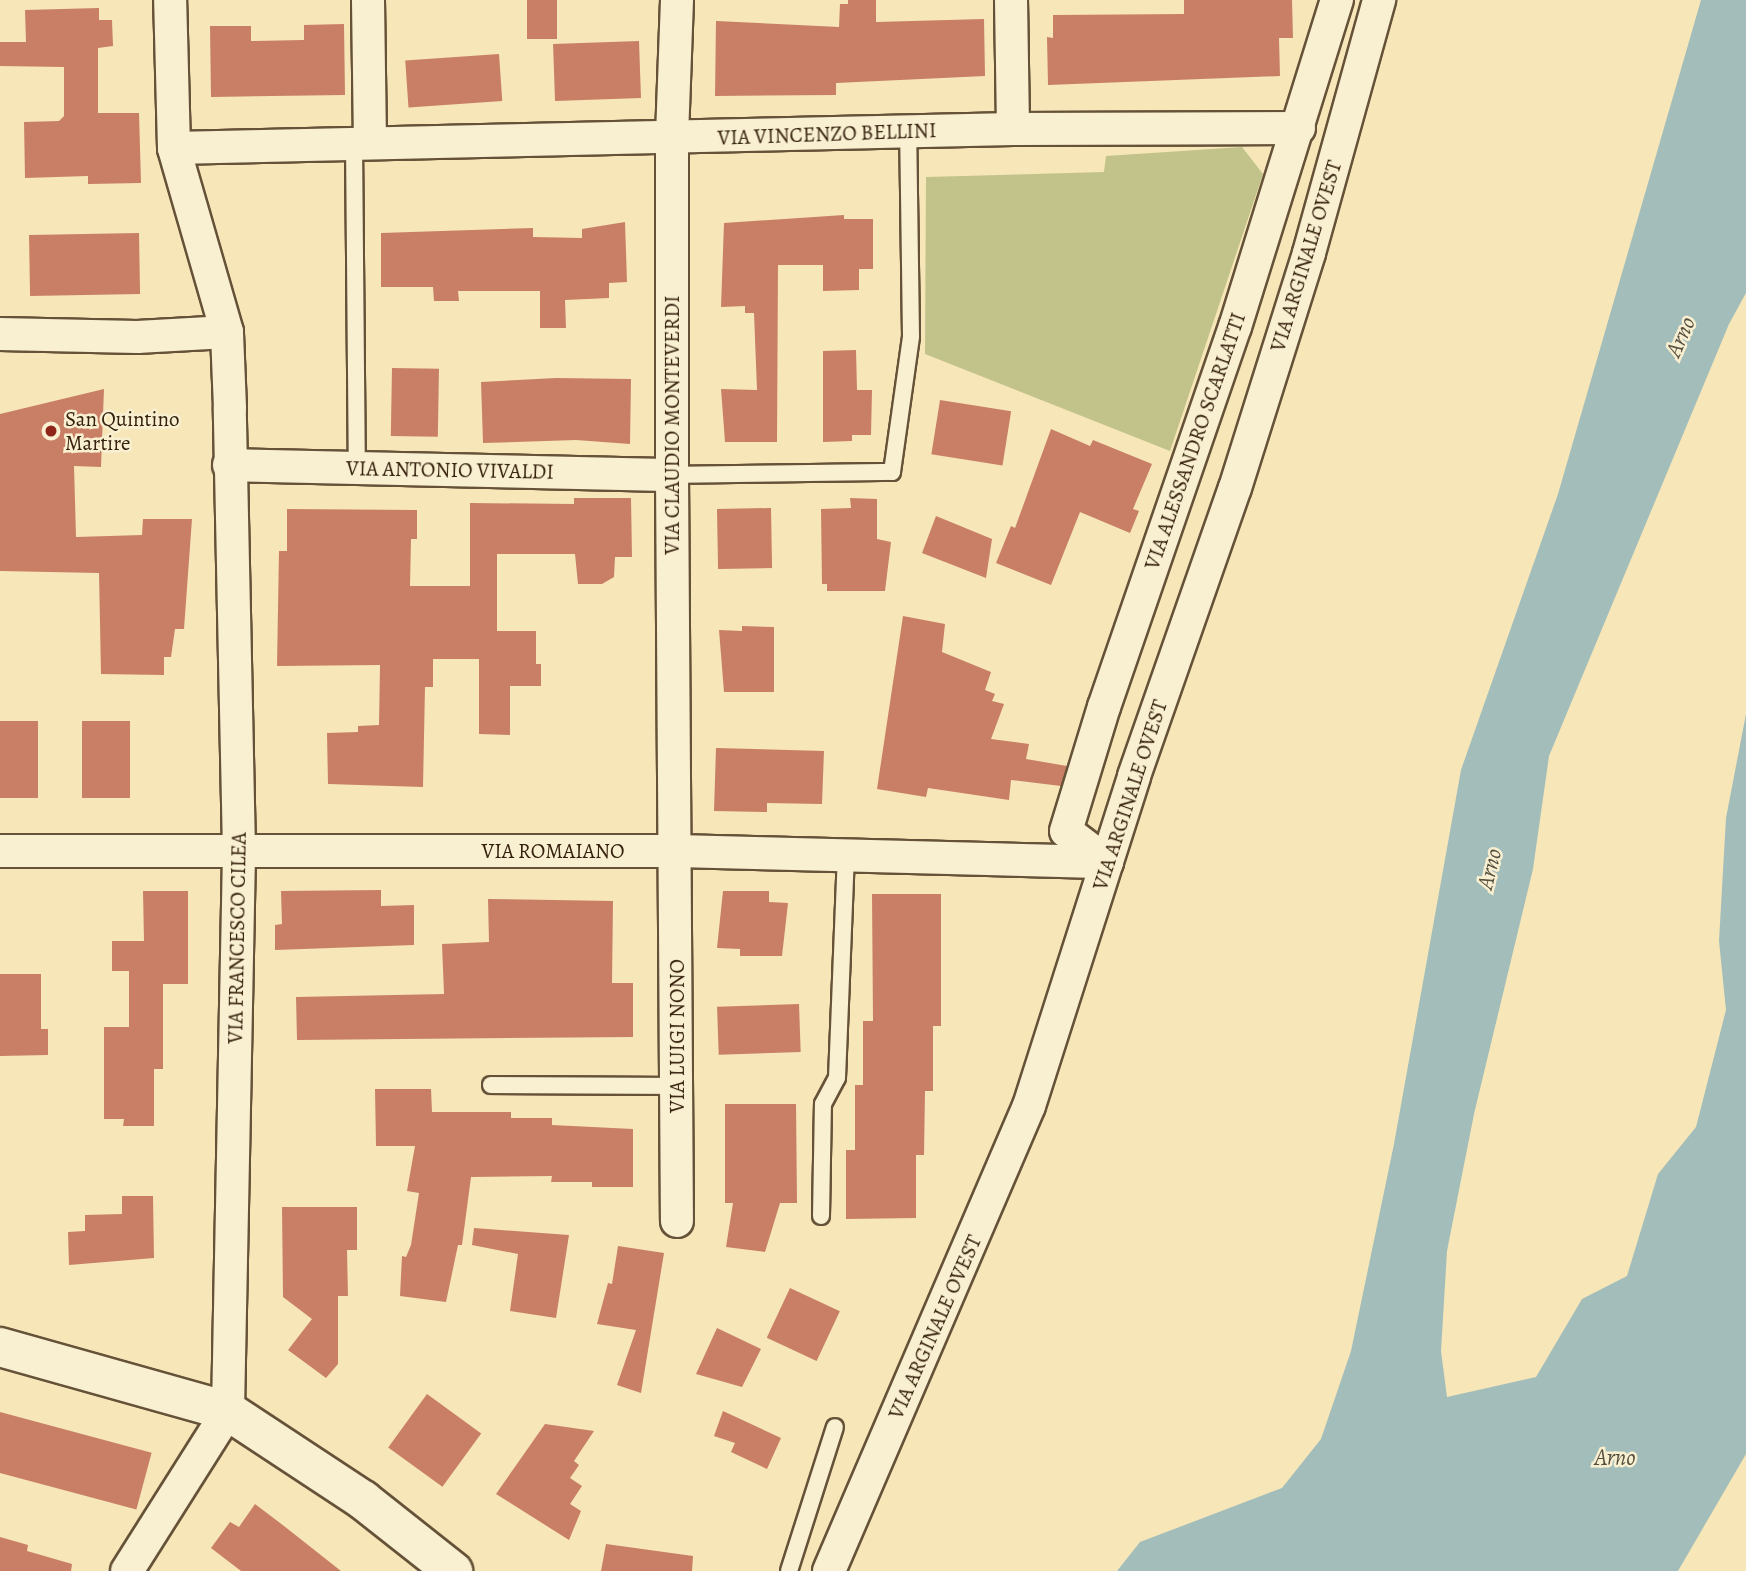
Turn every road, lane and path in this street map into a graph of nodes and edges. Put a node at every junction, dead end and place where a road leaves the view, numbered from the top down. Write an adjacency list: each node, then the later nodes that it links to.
1 (170, 0): 12 (street, VIA FRANCESCO CILEA)
2 (368, 0): 11 (street)
3 (677, 0): 10 (street, VIA CLAUDIO MONTEVERDI)
4 (1011, 0): 8 (street)
5 (1337, 0): 7 (street, VIA ALESSANDRO SCARLATTI)
6 (1379, 0): 22 (street, VIA ARGINALE OVEST)
7 (1299, 128): 8 (street, VIA VINCENZO BELLINI); 22 (street, VIA ALESSANDRO SCARLATTI)
8 (1013, 129): 9 (street, VIA VINCENZO BELLINI)
9 (908, 132): 10 (street, VIA VINCENZO BELLINI); 17 (lane)
10 (672, 138): 11 (street, VIA VINCENZO BELLINI); 17 (street, VIA CLAUDIO MONTEVERDI)
11 (362, 142): 12 (street, VIA VINCENZO BELLINI); 16 (lane)
12 (174, 148): 13 (street, VIA FRANCESCO CILEA)
13 (227, 332): 14 (street); 15 (street, VIA FRANCESCO CILEA)
14 (0, 334)
15 (220, 465): 16 (street, VIA ANTONIO VIVALDI); 19 (street, VIA FRANCESCO CILEA)
16 (357, 468): 17 (street, VIA ANTONIO VIVALDI)
17 (672, 475): 20 (street, VIA CLAUDIO MONTEVERDI)
18 (0, 850): 19 (street, VIA ROMAIANO)
19 (239, 851): 20 (street, VIA ROMAIANO); 28 (street, VIA FRANCESCO CILEA)
20 (677, 851): 21 (street, VIA ROMAIANO); 24 (street, VIA LUIGI NONO)
21 (846, 855): 22 (street, VIA ROMAIANO); 25 (lane)
22 (1107, 862): 33 (street, VIA ARGINALE OVEST)
23 (491, 1085): 24 (lane)
24 (677, 1086): 26 (street, VIA LUIGI NONO)
25 (821, 1216)
26 (677, 1221)
27 (0, 1347): 28 (main road)
28 (228, 1411): 30 (street); 31 (main road)
29 (835, 1427): 32 (lane)
30 (127, 1571)
31 (453, 1571)
32 (789, 1571)
33 (829, 1571)

